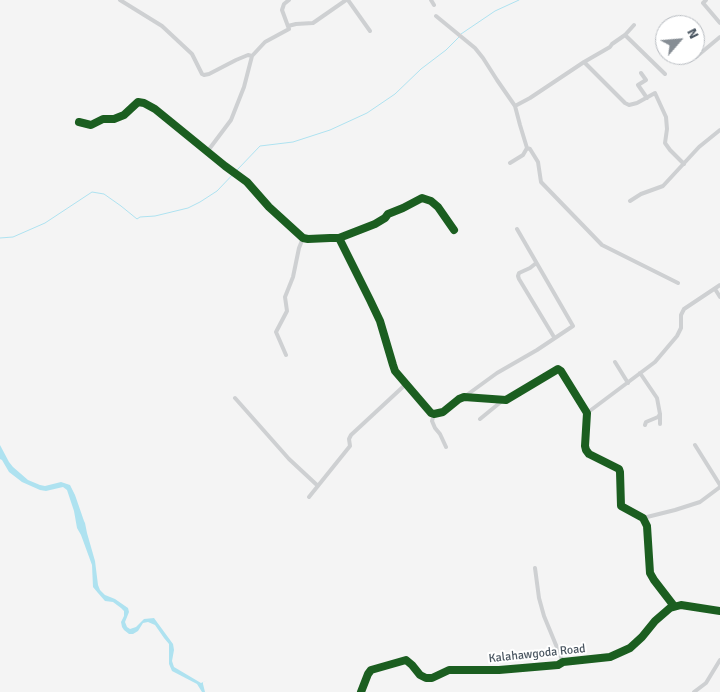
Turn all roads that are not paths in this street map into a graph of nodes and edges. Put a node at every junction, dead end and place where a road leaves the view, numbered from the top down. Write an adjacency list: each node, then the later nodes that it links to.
1 (120, 0): 15 (street)
2 (289, 0): 10 (street)
3 (347, 0): 10 (street); 11 (street)
4 (431, 0): 6 (street)
5 (706, 0): 8 (street)
6 (434, 5)
7 (436, 16): 20 (street)
8 (720, 23)
9 (634, 25): 12 (street)
10 (288, 26): 15 (street)
11 (370, 31)
12 (625, 35): 16 (street); 18 (street)
13 (720, 37): 14 (street)
14 (705, 50)
15 (252, 56): 24 (street)
16 (584, 62): 19 (street); 20 (street)
17 (641, 73): 19 (street)
18 (665, 74)
19 (647, 98): 26 (street)
20 (515, 106): 23 (street)
21 (79, 122): 24 (street)
22 (720, 130): 26 (street)
23 (527, 148): 25 (street); 33 (street)
24 (207, 152): 30 (street)
25 (510, 163)
26 (684, 164): 27 (street)
27 (630, 201)
28 (517, 229): 37 (street)
29 (454, 230): 31 (street)
30 (303, 238): 31 (street); 38 (street)
31 (339, 238): 42 (street)
32 (534, 264): 37 (street)
33 (678, 283)
34 (720, 285): 35 (street)
35 (715, 289): 36 (street); 40 (street)
36 (720, 298)
37 (554, 337): 44 (street)
38 (286, 355)
39 (615, 362): 41 (street)
40 (640, 373): 41 (street); 48 (street)
41 (628, 383): 46 (street)
42 (406, 384): 47 (street); 54 (street)
43 (235, 398): 54 (street)
44 (464, 398): 45 (street); 47 (street)
45 (502, 400): 46 (street); 49 (street)
46 (587, 413): 57 (street)
47 (434, 414): 53 (street)
48 (660, 414): 50 (street); 51 (street)
49 (480, 420)
50 (660, 424)
51 (645, 426)
52 (695, 445): 55 (street)
53 (446, 447)
54 (318, 486): 56 (street)
55 (720, 486): 57 (street)
56 (309, 497)
57 (643, 518): 59 (street)
58 (535, 568): 62 (street)
59 (674, 606): 60 (street); 62 (street, Kalahawgoda Road)
60 (720, 610)
61 (720, 660): 64 (street)
62 (563, 662): 63 (street, Kalahawgoda Road)
63 (361, 692)
64 (694, 692)

